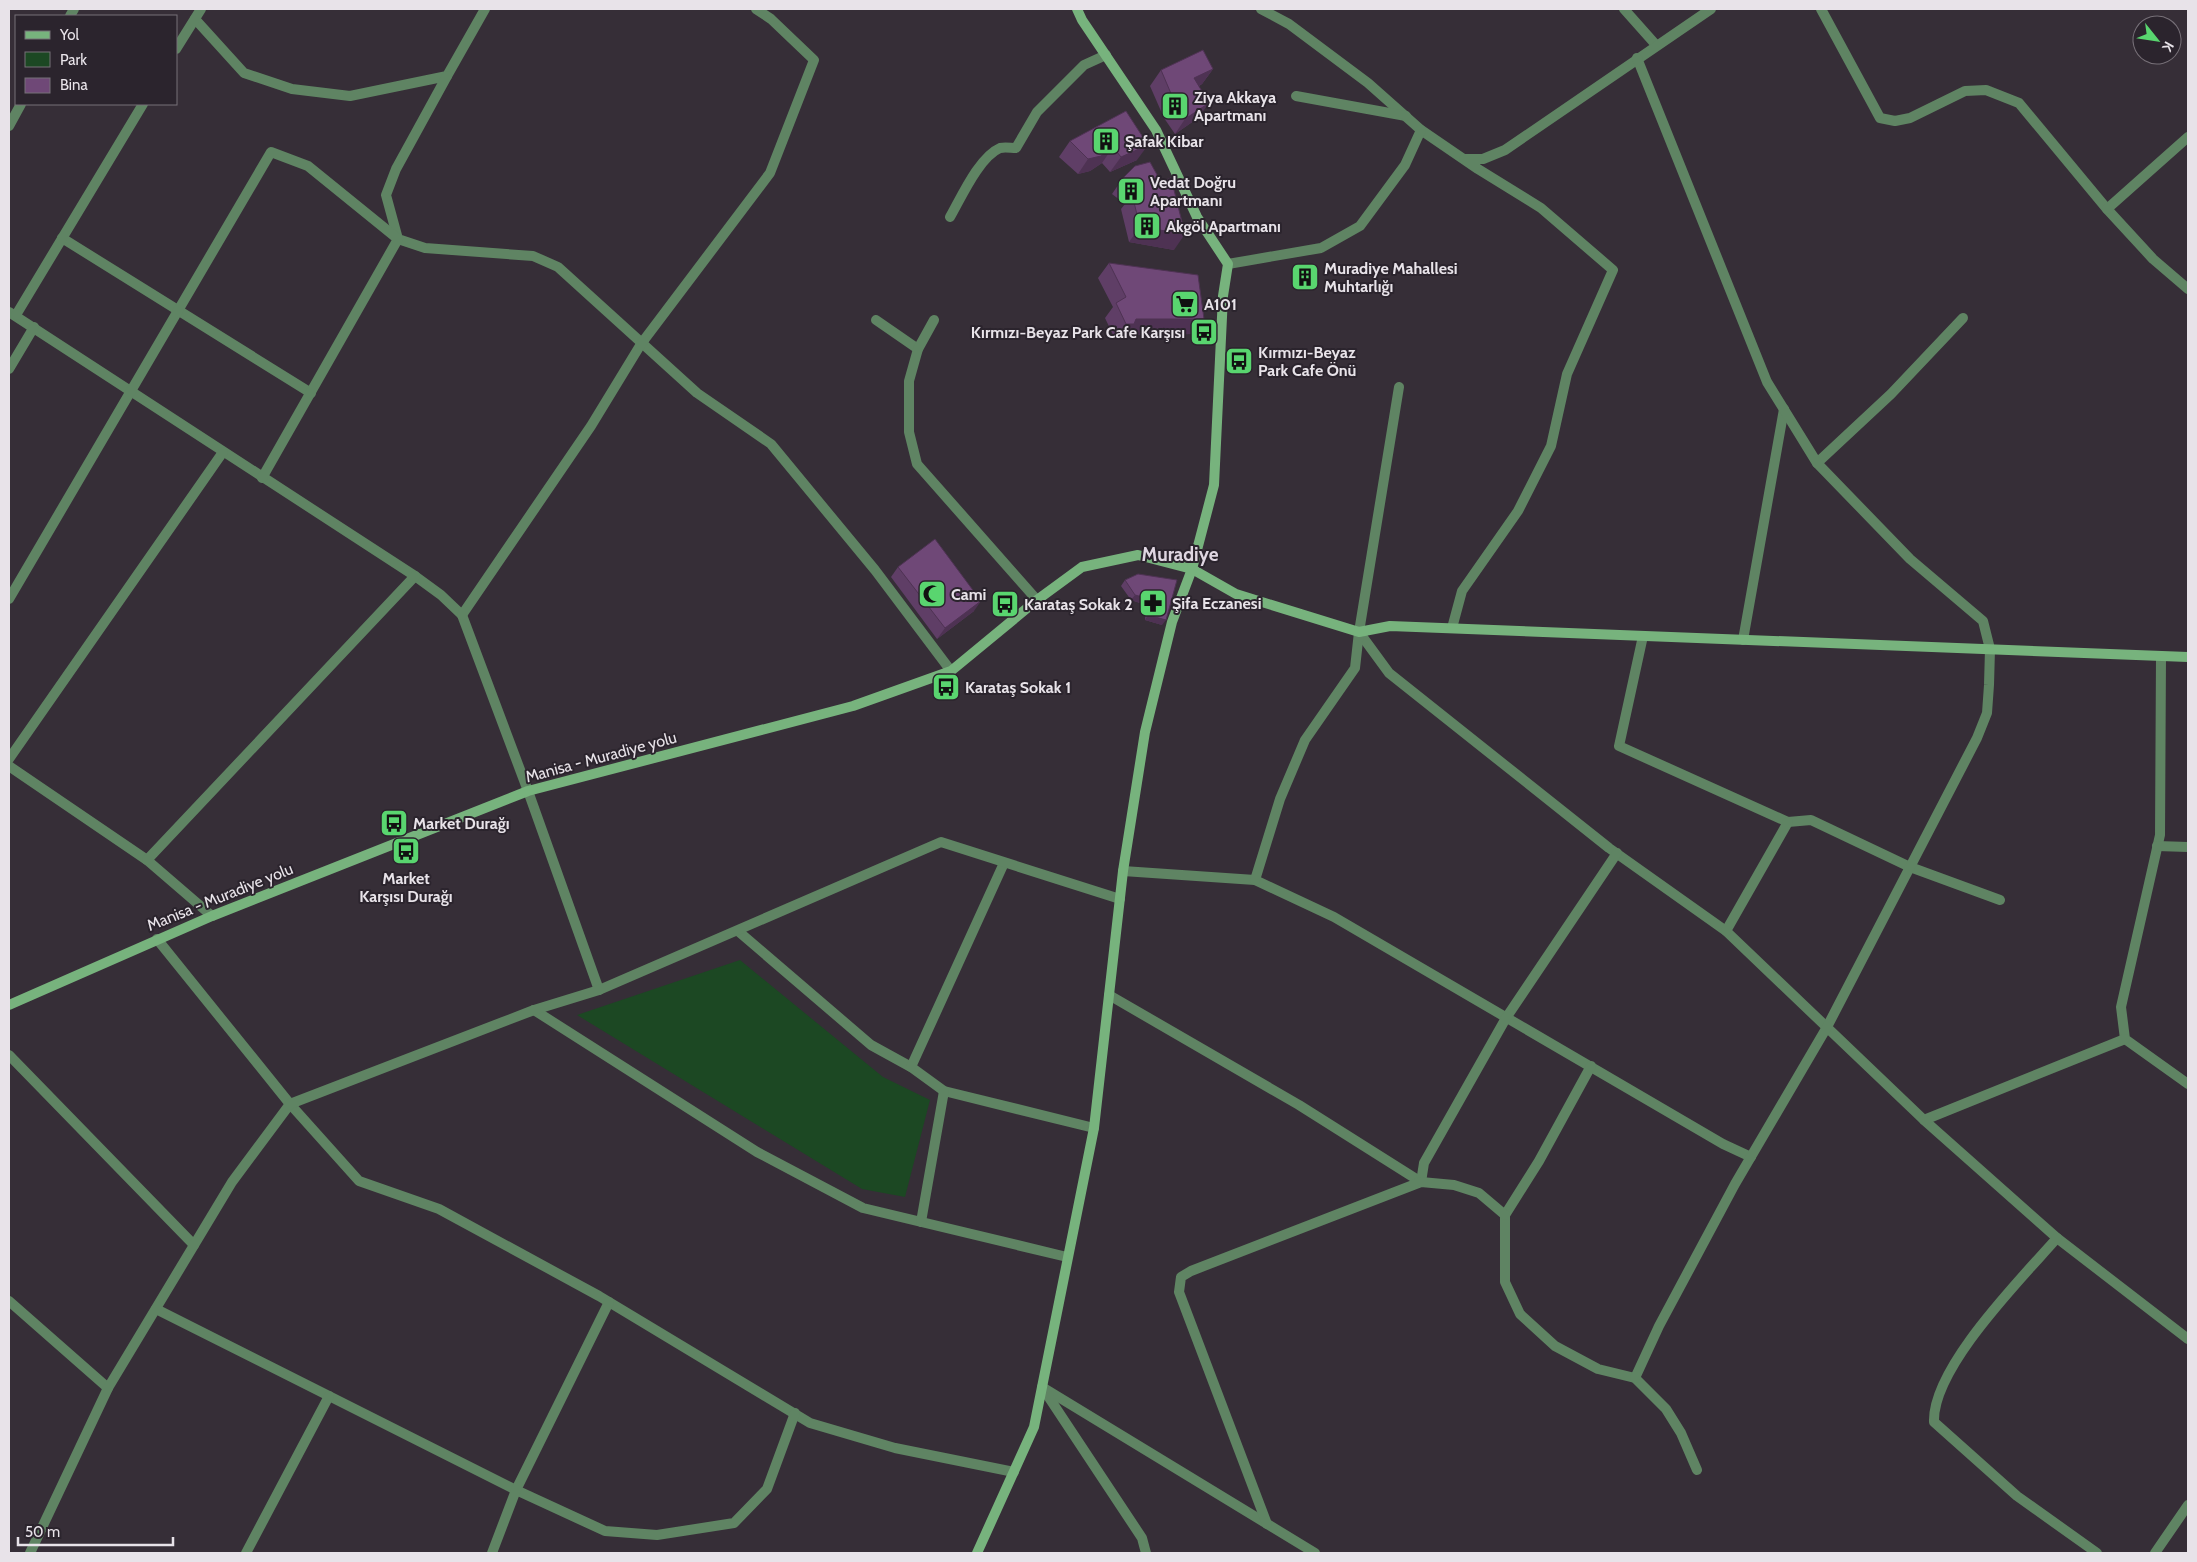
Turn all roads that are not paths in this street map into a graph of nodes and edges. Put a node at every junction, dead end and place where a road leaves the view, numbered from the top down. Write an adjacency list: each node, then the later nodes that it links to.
1 (201, 9): 10 (street)
2 (485, 9): 16 (street)
3 (756, 9): 37 (street)
4 (1077, 9): 14 (main road)
5 (1261, 9): 20 (street)
6 (1624, 9): 12 (street)
7 (1693, 9): 11 (street)
8 (1711, 9): 11 (street)
9 (1821, 9): 25 (street)
10 (195, 19): 13 (street); 16 (street)
11 (1685, 25): 12 (street)
12 (1656, 45): 15 (street)
13 (178, 47)
14 (1106, 55): 26 (street); 29 (main road)
15 (1637, 58): 24 (street); 43 (street)
16 (447, 76): 28 (street)
17 (1296, 96): 20 (street)
18 (20, 105): 21 (street)
19 (142, 105): 27 (street)
20 (1406, 116): 22 (street)
21 (9, 126)
22 (1421, 130): 24 (street); 29 (street)
23 (2188, 137): 25 (street)
24 (1463, 159): 52 (street)
25 (2107, 209): 30 (street)
26 (950, 217)
27 (62, 238): 31 (street); 32 (street)
28 (398, 239): 31 (street); 37 (street); 42 (street)
29 (1228, 264): 47 (main road)
30 (2188, 289)
31 (178, 310): 41 (street); 42 (street)
32 (12, 313): 36 (street)
33 (1963, 318): 45 (street)
34 (876, 320): 38 (street)
35 (934, 320): 38 (street)
36 (34, 327): 39 (street); 41 (street)
37 (641, 344): 51 (street); 59 (street)
38 (918, 349): 50 (street)
39 (9, 369)
40 (1398, 387): 53 (street)
41 (132, 392): 44 (street); 49 (street)
42 (311, 393): 46 (street)
43 (1784, 409): 45 (street); 55 (street)
44 (224, 452): 46 (street); 60 (street)
45 (1817, 463): 56 (street)
46 (262, 478): 48 (street)
47 (1192, 569): 50 (main road, Manisa - Muradiye yolu); 53 (main road, Manisa - Muradiye yolu); 70 (main road)
48 (415, 576): 51 (street); 67 (street)
49 (9, 599)
50 (1037, 600): 59 (main road, Manisa - Muradiye yolu)
51 (462, 615): 62 (street)
52 (1452, 628): 53 (main road); 54 (main road)
53 (1359, 632): 66 (street); 71 (street)
54 (1643, 636): 55 (main road); 63 (street)
55 (1743, 640): 56 (main road)
56 (1990, 650): 57 (main road); 69 (street)
57 (2161, 656): 58 (main road); 64 (street)
58 (2188, 657)
59 (952, 671): 62 (main road, Manisa - Muradiye yolu)
60 (9, 759)
61 (9, 766): 67 (street)
62 (528, 791): 74 (main road, Manisa - Muradiye yolu); 78 (street)
63 (1788, 822): 69 (street); 76 (street)
64 (2158, 846): 65 (street); 84 (street)
65 (2188, 847)
66 (1617, 853): 76 (street); 82 (street)
67 (147, 860): 74 (street)
68 (1004, 863): 72 (street); 75 (street); 87 (street)
69 (1910, 867): 73 (street); 83 (street)
70 (1123, 871): 71 (street); 72 (main road)
71 (1255, 880): 82 (street)
72 (1120, 898): 79 (main road)
73 (2000, 900)
74 (212, 916): 77 (main road, Manisa - Muradiye yolu)
75 (738, 931): 78 (street); 87 (street)
76 (1726, 931): 83 (street)
77 (157, 939): 80 (main road, Manisa - Muradiye yolu); 90 (street)
78 (599, 990): 81 (street)
79 (1109, 995): 92 (main road); 94 (street)
80 (9, 1005)
81 (534, 1010): 90 (street); 96 (street)
82 (1506, 1018): 86 (street); 94 (street)
83 (1827, 1027): 91 (street); 93 (street)
84 (2126, 1039): 88 (street); 91 (street)
85 (9, 1055): 98 (street)
86 (1590, 1066): 93 (street); 95 (street)
87 (911, 1067): 89 (street)
88 (2188, 1084)
89 (944, 1091): 92 (street); 96 (street)
90 (290, 1104): 98 (street); 101 (street)
91 (1924, 1120): 97 (street)
92 (1094, 1128): 99 (main road)
93 (1751, 1157): 104 (street)
94 (1420, 1182): 95 (street); 113 (street)
95 (1505, 1215): 104 (street)
96 (921, 1222): 99 (street)
97 (2057, 1238): 103 (street); 120 (street)
98 (194, 1245): 102 (street)
99 (1068, 1257): 105 (main road)
100 (9, 1301): 106 (street)
101 (609, 1302): 108 (street); 111 (street)
102 (156, 1308): 106 (street); 107 (street)
103 (2188, 1339)
104 (1635, 1378): 109 (street)
105 (1042, 1387): 110 (main road); 113 (street); 118 (street)
106 (108, 1388): 114 (street)
107 (329, 1396): 111 (street); 115 (street)
108 (795, 1413): 110 (street); 111 (street)
109 (1698, 1470)
110 (1014, 1472): 117 (main road)
111 (516, 1490): 116 (street)
112 (2188, 1505): 121 (street)
113 (1267, 1524): 119 (street)
114 (30, 1553)
115 (246, 1553)
116 (492, 1553)
117 (977, 1553)
118 (1146, 1553)
119 (1315, 1553)
120 (2097, 1553)
121 (2154, 1553)

